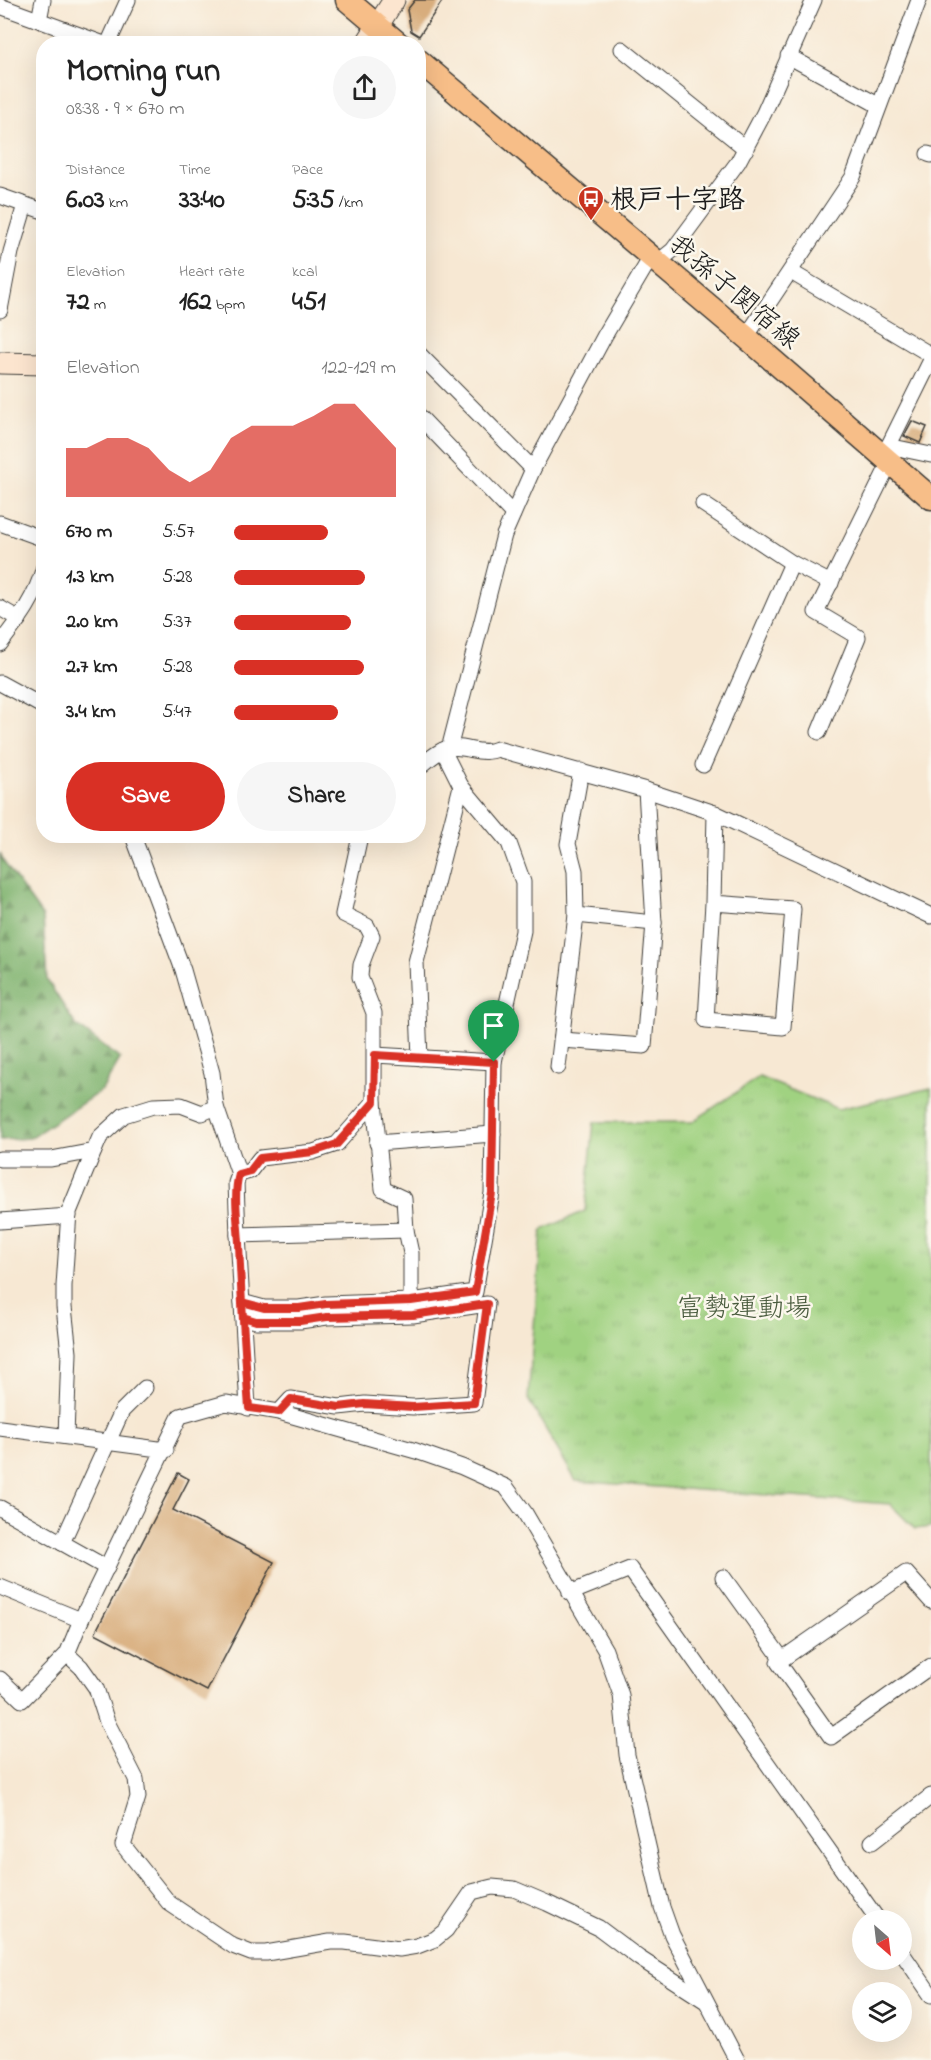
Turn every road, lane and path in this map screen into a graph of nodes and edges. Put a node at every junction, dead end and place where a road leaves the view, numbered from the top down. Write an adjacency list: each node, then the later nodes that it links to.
1 (43, 0): 8 (street)
2 (128, 0): 11 (street)
3 (348, 0): 9 (main road)
4 (394, 0): 9 (street)
5 (814, 0): 13 (street)
6 (919, 0): 15 (street)
7 (0, 6): 8 (street)
8 (39, 20): 10 (street)
9 (372, 35)
10 (84, 36)
11 (110, 36)
12 (622, 49): 16 (street)
13 (788, 56): 15 (street); 16 (street)
14 (426, 67): 20 (main road, 我孫子関宿線)
15 (878, 105): 21 (street)
16 (746, 149): 20 (street)
17 (0, 196): 18 (street)
18 (25, 205): 19 (street); 22 (street)
19 (36, 209)
20 (654, 260): 23 (main road, 我孫子関宿線); 31 (street)
21 (791, 272): 23 (street); 24 (street)
22 (0, 310)
23 (746, 337): 29 (main road, 我孫子関宿線)
24 (931, 357): 29 (street)
25 (426, 361): 31 (street)
26 (0, 363): 27 (street)
27 (36, 364)
28 (426, 423): 34 (street)
29 (887, 455): 30 (street); 32 (main road, 我孫子関宿線); 38 (street)
30 (931, 455)
31 (533, 469): 34 (street)
32 (931, 498)
33 (703, 504): 37 (street)
34 (513, 514): 46 (street)
35 (0, 523): 36 (street)
36 (36, 536)
37 (792, 563): 38 (street); 48 (street)
38 (831, 583): 45 (street)
39 (36, 595): 41 (street)
40 (0, 608): 41 (street)
41 (19, 619): 42 (street)
42 (0, 644)
43 (0, 683): 44 (street)
44 (36, 703)
45 (819, 732)
46 (446, 749): 47 (street); 49 (street); 50 (street)
47 (426, 763)
48 (703, 765)
49 (581, 771): 51 (street); 56 (street)
50 (461, 786): 61 (street); 62 (street)
51 (646, 790): 52 (street); 58 (street)
52 (715, 813): 55 (street); 57 (street)
53 (136, 843): 65 (street)
54 (358, 843): 60 (street)
55 (713, 903): 55 (street)
56 (576, 915): 58 (street); 59 (street)
57 (931, 916)
58 (654, 923): 59 (street)
59 (562, 1040): 63 (street)
60 (375, 1055): 61 (street); 64 (street)
61 (420, 1058): 62 (street)
62 (494, 1062): 66 (street)
63 (558, 1067)
64 (374, 1102): 67 (street); 70 (street)
65 (216, 1107): 68 (street); 70 (street)
66 (493, 1134): 67 (street); 75 (street)
67 (377, 1143): 73 (street)
68 (94, 1151): 69 (street); 71 (street)
69 (0, 1159)
70 (239, 1174): 74 (street)
71 (69, 1216): 72 (street); 81 (street)
72 (0, 1221)
73 (406, 1230): 74 (street); 75 (street)
74 (238, 1235): 76 (street)
75 (411, 1301): 76 (street)
76 (243, 1310): 78 (street); 79 (street)
77 (144, 1388): 82 (street)
78 (249, 1408): 79 (street); 83 (street)
79 (279, 1412): 89 (street)
80 (0, 1428): 81 (street)
81 (66, 1436): 82 (street)
82 (108, 1442): 83 (street); 85 (street)
83 (166, 1450): 86 (street)
84 (0, 1508): 85 (street)
85 (62, 1543): 86 (street)
86 (107, 1568): 91 (street)
87 (723, 1577): 93 (street)
88 (0, 1587): 91 (street)
89 (570, 1593): 98 (street); 101 (street)
90 (931, 1601): 93 (street)
91 (81, 1620): 92 (street)
92 (67, 1654): 95 (street); 101 (street)
93 (782, 1659): 94 (street)
94 (931, 1666)
95 (0, 1679)
96 (931, 1796): 97 (street)
97 (872, 1842)
98 (871, 1910)
99 (912, 1967): 100 (street)
100 (931, 1995)
101 (706, 2001): 102 (street)
102 (737, 2060)

